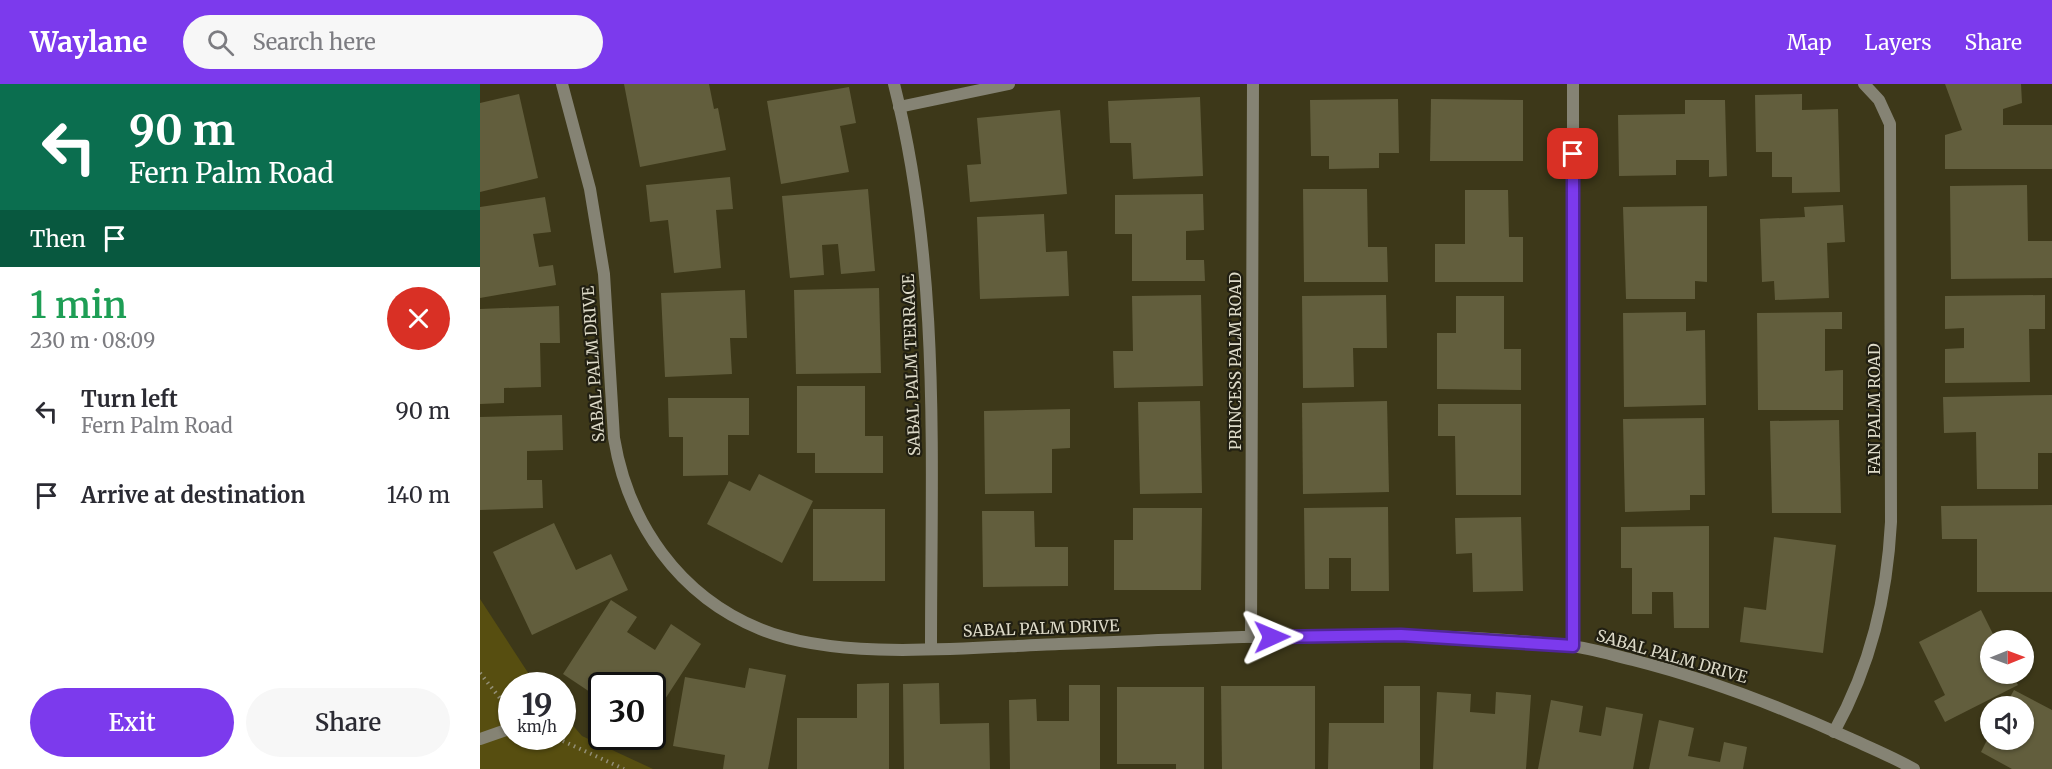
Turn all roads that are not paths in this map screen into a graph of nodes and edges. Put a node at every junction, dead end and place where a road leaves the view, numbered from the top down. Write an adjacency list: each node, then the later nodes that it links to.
1 (562, 84): 10 (street, SABAL PALM DRIVE)
2 (894, 84): 7 (street, SABAL PALM TERRACE)
3 (1009, 84): 7 (street)
4 (1253, 84): 8 (street, PRINCESS PALM ROAD)
5 (1573, 84): 9 (street)
6 (1864, 84): 11 (street, FAN PALM ROAD)
7 (899, 107): 10 (street, SABAL PALM TERRACE)
8 (1251, 637): 9 (street, SABAL PALM DRIVE); 10 (street, SABAL PALM DRIVE)
9 (1573, 646): 11 (street, SABAL PALM DRIVE)
10 (931, 648)
11 (1834, 732): 14 (street, SABAL PALM DRIVE)
12 (498, 733): 13 (street)
13 (480, 739)
14 (1914, 769)

